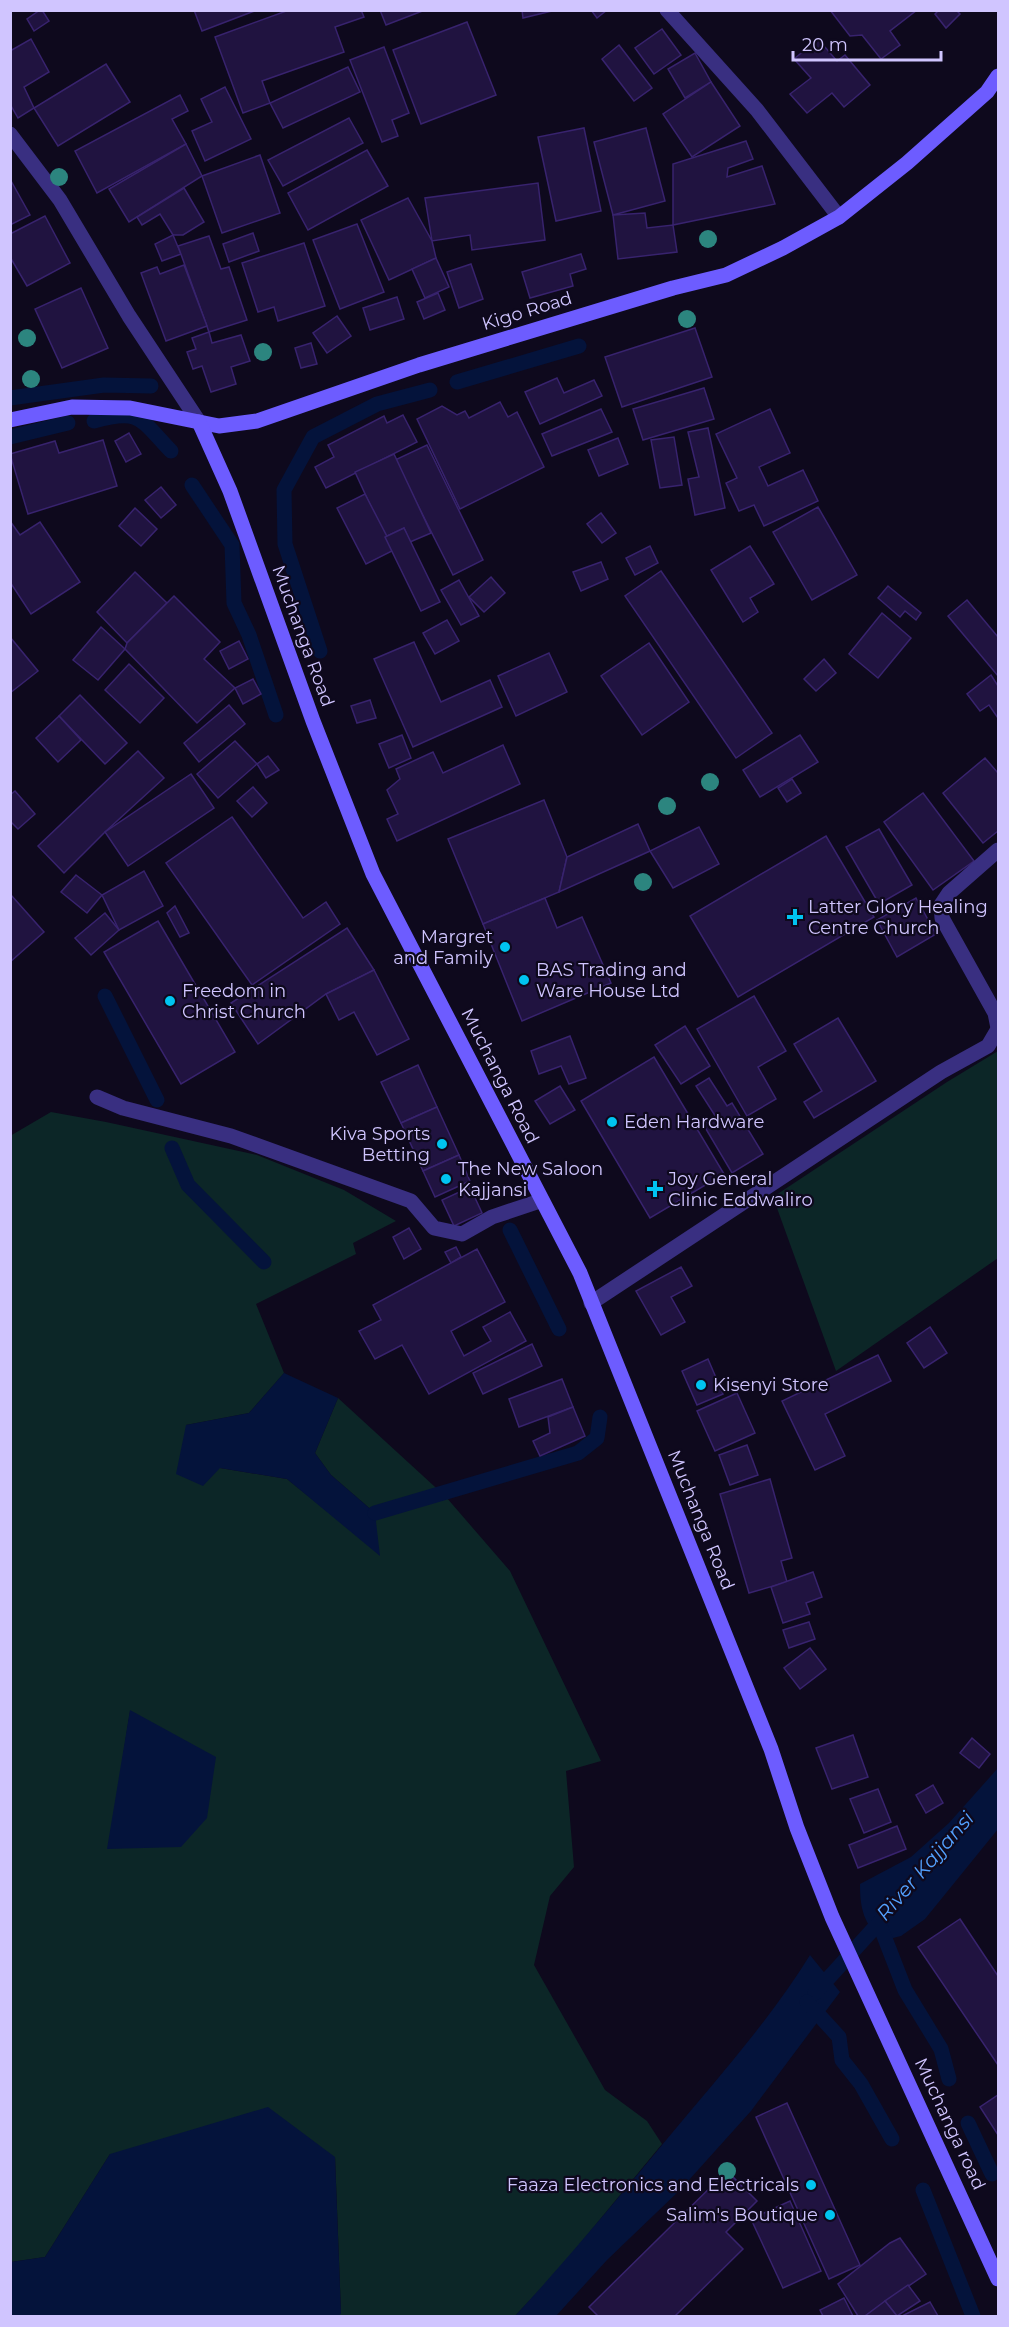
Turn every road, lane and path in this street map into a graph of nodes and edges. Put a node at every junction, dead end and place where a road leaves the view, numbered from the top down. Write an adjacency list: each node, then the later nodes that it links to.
1 (668, 10): 4 (street)
2 (999, 76): 4 (street, Kigo Road)
3 (10, 134): 6 (street)
4 (839, 217): 6 (street, Kigo Road)
5 (10, 420): 6 (street, Kigo Road)
6 (199, 422): 10 (street, Muchanga Road)
7 (999, 850): 8 (street)
8 (999, 1028): 11 (street)
9 (97, 1098): 10 (street)
10 (540, 1201): 11 (street, Muchanga Road)
11 (591, 1303): 12 (street, Muchanga Road)
12 (864, 1986): 13 (street, Muchanga road)
13 (999, 2278)

